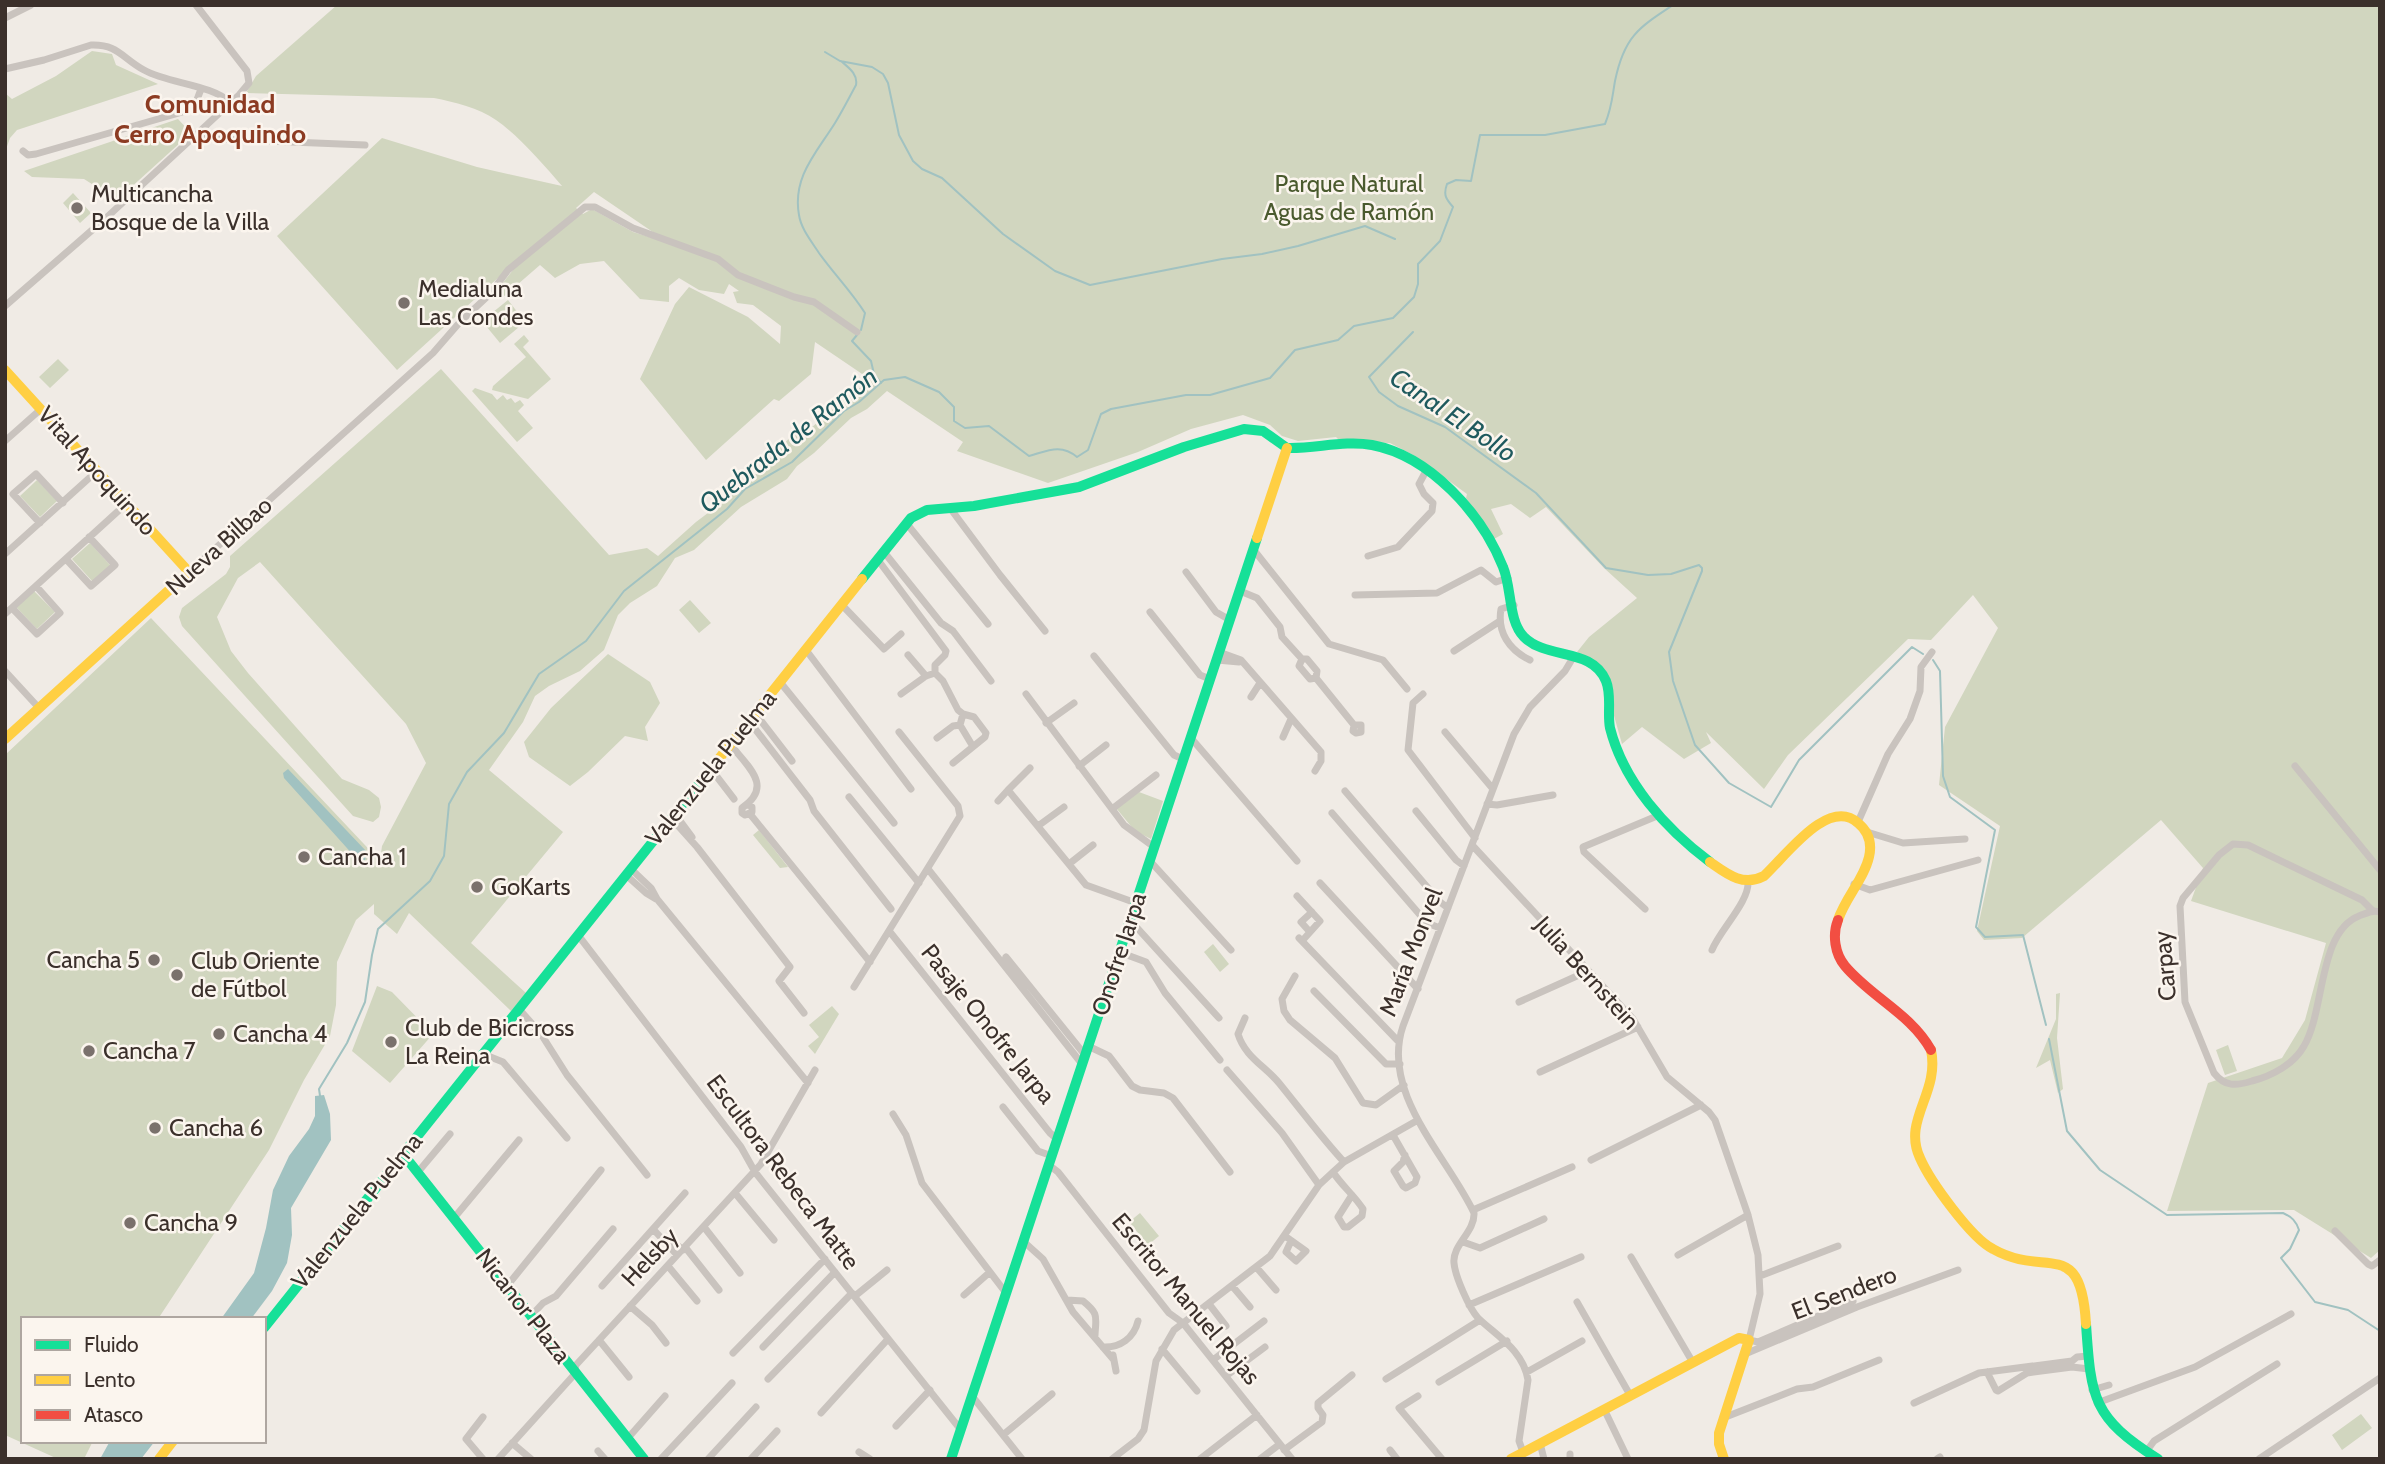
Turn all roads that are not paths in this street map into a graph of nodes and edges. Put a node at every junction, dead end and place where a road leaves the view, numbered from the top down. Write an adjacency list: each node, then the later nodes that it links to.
1 (31, 5): 3 (street)
2 (196, 5): 6 (street)
3 (5, 18)
4 (5, 69): 5 (street)
5 (201, 89): 6 (street); 9 (street)
6 (231, 103): 7 (street)
7 (192, 138): 8 (street); 10 (street)
8 (365, 145)
9 (23, 150)
10 (5, 306)
11 (857, 332): 29 (street, Nueva Bilbao)
12 (5, 370): 13 (street, Vital Apoquindo)
13 (41, 409): 14 (street); 16 (street, Vital Apoquindo)
14 (6, 442)
15 (1287, 448): 17 (street); 20 (street, Valenzuela Puelma); 24 (street, Onofre Jarpa)
16 (97, 471): 18 (street); 19 (street, Vital Apoquindo)
17 (1426, 471): 27 (street); 31 (street)
18 (63, 502): 21 (street); 21 (street)
19 (127, 503): 23 (street); 29 (street, Vital Apoquindo)
20 (950, 508): 22 (street, Valenzuela Puelma); 43 (street)
21 (40, 523): 25 (street)
22 (907, 524): 26 (street, Valenzuela Puelma); 42 (street)
23 (89, 537): 28 (street); 28 (street)
24 (1253, 549): 33 (street, Onofre Jarpa); 60 (street)
25 (5, 554)
26 (881, 556): 35 (street, Valenzuela Puelma); 54 (street); 57 (street)
27 (1368, 556)
28 (66, 559): 32 (street)
29 (189, 572): 66 (street, Nueva Bilbao)
30 (1186, 572): 40 (street)
31 (1508, 578): 34 (street); 36 (street)
32 (36, 586): 37 (street); 37 (street)
33 (1240, 590): 40 (street, Onofre Jarpa); 72 (street)
34 (1355, 595)
35 (842, 605): 44 (street); 45 (street, Valenzuela Puelma)
36 (1514, 605): 41 (street); 51 (street)
37 (12, 608): 39 (street)
38 (1150, 612): 56 (street)
39 (5, 614)
40 (1230, 620): 50 (street, Onofre Jarpa)
41 (1500, 621): 46 (street); 52 (street)
42 (988, 624)
43 (1045, 631)
44 (901, 634)
45 (806, 650): 58 (street, Valenzuela Puelma); 91 (street)
46 (1454, 651)
47 (1932, 652): 106 (street)
48 (908, 655): 55 (street)
49 (1094, 656): 82 (street)
50 (1218, 656): 56 (street, Onofre Jarpa); 59 (street)
51 (1574, 656): 92 (street, María Monvel); 105 (street)
52 (1530, 660)
53 (5, 671): 66 (street)
54 (935, 673): 55 (street); 67 (street)
55 (926, 676): 61 (street)
56 (1210, 679): 77 (street, Onofre Jarpa)
57 (991, 681)
58 (780, 682): 68 (street, Valenzuela Puelma); 107 (street)
59 (1260, 683): 64 (street); 69 (street)
60 (1407, 689)
61 (901, 694)
62 (1026, 694): 70 (street)
63 (1423, 694): 111 (street, Julia Bernstein)
64 (1251, 697)
65 (1074, 703): 70 (street)
66 (39, 708): 78 (street, Nueva Bilbao)
67 (963, 714): 71 (street); 81 (street)
68 (752, 717): 79 (street, Valenzuela Puelma); 83 (street); 129 (street)
69 (1291, 719): 75 (street); 89 (street)
70 (1046, 723): 85 (street)
71 (960, 725): 76 (street); 81 (street)
72 (1354, 725)
73 (899, 732): 119 (street)
74 (1445, 732): 92 (street)
75 (1283, 737)
76 (937, 738)
77 (1191, 738): 82 (street, Onofre Jarpa); 116 (street)
78 (5, 739)
79 (730, 744): 88 (street, Valenzuela Puelma); 142 (street)
80 (1106, 745): 85 (street)
81 (972, 746): 84 (street)
82 (1183, 759): 113 (street, Onofre Jarpa)
83 (792, 761)
84 (953, 763)
85 (1079, 766): 101 (street)
86 (2295, 766): 120 (street)
87 (1030, 768): 93 (street)
88 (711, 769): 97 (street); 104 (street, Valenzuela Puelma)
89 (1315, 771)
90 (1156, 775): 101 (street)
91 (911, 789)
92 (1493, 789): 99 (street, María Monvel)
93 (1008, 790): 98 (street); 108 (street)
94 (1345, 791): 128 (street)
95 (1553, 795): 99 (street)
96 (849, 797): 123 (street)
97 (733, 799)
98 (998, 801)
99 (1488, 804): 111 (street, María Monvel)
100 (1064, 807): 108 (street)
101 (1112, 809): 113 (street)
102 (1416, 811): 118 (street)
103 (1332, 813): 134 (street)
104 (673, 816): 121 (street, Valenzuela Puelma); 150 (street)
105 (1657, 816): 122 (street); 130 (street)
106 (1858, 822): 109 (street); 122 (street)
107 (894, 823)
108 (1038, 826): 117 (street)
109 (1867, 832): 110 (street); 125 (street)
110 (1965, 839)
111 (1473, 841): 118 (street, María Monvel); 143 (street, Julia Bernstein)
112 (1093, 845): 117 (street)
113 (1154, 847): 115 (street, Onofre Jarpa)
114 (1978, 860): 125 (street)
115 (1150, 861): 127 (street, Onofre Jarpa); 138 (street)
116 (1297, 861)
117 (1069, 864): 127 (street)
118 (1464, 866): 128 (street, María Monvel)
119 (928, 869): 123 (street); 156 (street)
120 (2380, 870)
121 (628, 872): 137 (street, Valenzuela Puelma); 162 (street)
122 (1748, 881): 139 (street)
123 (919, 883): 136 (street)
124 (1320, 883): 146 (street)
125 (1854, 884): 253 (street)
126 (1297, 896): 132 (street)
127 (1136, 903): 133 (street, Onofre Jarpa)
128 (1448, 908): 134 (street, María Monvel)
129 (891, 909)
130 (1645, 909)
131 (2377, 911): 131 (street, Carpay)
132 (1312, 912): 135 (street); 135 (street)
133 (1130, 920): 140 (street, Onofre Jarpa); 151 (street)
134 (1440, 928): 146 (street, María Monvel)
135 (1309, 931): 154 (street)
136 (890, 932): 142 (street); 171 (street, Pasaje Onofre Jarpa)
137 (578, 935): 149 (street, Valenzuela Puelma); 181 (street, Escultora Rebeca Matte)
138 (1231, 950)
139 (1712, 950)
140 (1119, 952): 156 (street, Onofre Jarpa); 157 (street)
141 (1006, 957): 156 (street)
142 (870, 962): 145 (street)
143 (1588, 971): 148 (street); 153 (street, Julia Bernstein)
144 (1295, 976): 163 (street)
145 (854, 987)
146 (1418, 989): 154 (street, María Monvel)
147 (1314, 991): 158 (street)
148 (1519, 1002)
149 (519, 1009): 155 (street, Valenzuela Puelma); 184 (street)
150 (804, 1013)
151 (1219, 1018)
152 (1245, 1018): 177 (street)
153 (1638, 1027): 161 (street); 164 (street, Julia Bernstein)
154 (1399, 1042): 158 (street, María Monvel)
155 (482, 1054): 170 (street); 173 (street, Valenzuela Puelma)
156 (1085, 1055): 171 (street, Onofre Jarpa); 182 (street)
157 (1220, 1060)
158 (1400, 1064): 163 (street, María Monvel)
159 (816, 1070): 162 (street, Helsby)
160 (1227, 1070): 185 (street)
161 (1540, 1072)
162 (808, 1083): 181 (street, Helsby)
163 (1404, 1085): 167 (street, María Monvel)
164 (1701, 1105): 176 (street); 190 (street, Julia Bernstein)
165 (1003, 1107): 175 (street, Escritor Manuel Rojas)
166 (893, 1114): 212 (street)
167 (1418, 1120): 169 (street); 189 (street, María Monvel)
168 (450, 1134): 180 (street)
169 (1393, 1135): 174 (street); 177 (street)
170 (567, 1138)
171 (1057, 1139): 175 (street, Onofre Jarpa)
172 (519, 1140): 191 (street)
173 (403, 1154): 180 (street, Nicanor Plaza); 237 (street, Valenzuela Puelma)
174 (1405, 1155)
175 (1050, 1160): 198 (street, Onofre Jarpa); 236 (street, Escritor Manuel Rojas)
176 (1591, 1160)
177 (1345, 1162): 183 (street)
178 (1572, 1167): 189 (street)
179 (601, 1170): 215 (street)
180 (418, 1172): 191 (street, Nicanor Plaza)
181 (755, 1172): 187 (street, Helsby); 205 (street, Escultora Rebeca Matte)
182 (1230, 1172)
183 (1333, 1172): 185 (street); 188 (street)
184 (647, 1175)
185 (1319, 1185): 208 (street)
186 (685, 1193): 195 (street)
187 (736, 1193): 193 (street, Helsby); 197 (street)
188 (1352, 1195)
189 (1473, 1210): 199 (street)
190 (1748, 1215): 202 (street); 214 (street, Julia Bernstein)
191 (454, 1218): 215 (street, Nicanor Plaza)
192 (1544, 1219): 199 (street)
193 (704, 1227): 201 (street, Helsby); 213 (street)
194 (613, 1229): 232 (street)
195 (653, 1229): 201 (street); 216 (street)
196 (2335, 1231): 206 (street)
197 (774, 1240)
198 (1023, 1241): 220 (street, Onofre Jarpa); 223 (street)
199 (1463, 1242): 229 (street)
200 (1838, 1246): 214 (street)
201 (682, 1251): 207 (street, Helsby); 218 (street)
202 (1678, 1255)
203 (1581, 1257): 229 (street)
204 (1631, 1257): 257 (street)
205 (825, 1259): 211 (street, Escultora Rebeca Matte); 251 (street)
206 (2380, 1260)
207 (668, 1266): 224 (street); 228 (street, Helsby)
208 (1257, 1268): 217 (street); 219 (street)
209 (887, 1270): 221 (street)
210 (1958, 1270): 252 (street, El Sendero)
211 (835, 1272): 221 (street, Escultora Rebeca Matte); 246 (street)
212 (990, 1272): 220 (street); 222 (street)
213 (740, 1273)
214 (1760, 1276): 242 (street, Julia Bernstein)
215 (508, 1286): 232 (street, Nicanor Plaza)
216 (602, 1286)
217 (1233, 1287): 227 (street); 230 (street)
218 (719, 1290)
219 (1276, 1290)
220 (1006, 1293): 280 (street, Onofre Jarpa)
221 (853, 1294): 240 (street, Escultora Rebeca Matte); 269 (street)
222 (964, 1295)
223 (1067, 1300): 239 (street); 239 (street)
224 (697, 1301)
225 (1853, 1301): 242 (street)
226 (1577, 1302): 278 (street)
227 (1209, 1304): 236 (street); 238 (street)
228 (630, 1306): 241 (street, Helsby); 245 (street)
229 (1469, 1306): 233 (street)
230 (1250, 1307)
231 (2291, 1314): 283 (street)
232 (531, 1316): 261 (street, Nicanor Plaza)
233 (1480, 1320): 243 (street); 270 (street)
234 (1138, 1321): 249 (street)
235 (1264, 1321): 255 (street)
236 (1183, 1323): 250 (street); 255 (street, Escritor Manuel Rojas)
237 (266, 1325)
238 (1226, 1326)
239 (1095, 1335): 247 (street)
240 (888, 1339): 274 (street, Escultora Rebeca Matte); 286 (street)
241 (599, 1340): 261 (street, Helsby); 267 (street)
242 (1749, 1340): 252 (street, Julia Bernstein); 257 (street)
243 (1507, 1341): 263 (street); 271 (street)
244 (1582, 1341): 263 (street)
245 (666, 1343)
246 (763, 1347)
247 (1103, 1347): 249 (street); 254 (street)
248 (1265, 1347): 266 (street)
249 (1115, 1348): 254 (street)
250 (1162, 1349): 276 (street); 316 (street)
251 (733, 1353)
252 (1745, 1354): 289 (street, Julia Bernstein)
253 (2088, 1356): 259 (street); 260 (street)
254 (1113, 1359): 262 (street)
255 (1213, 1360): 266 (street, Escritor Manuel Rojas)
256 (1879, 1360): 289 (street)
257 (1692, 1361): 278 (street)
258 (2277, 1364): 303 (street)
259 (2089, 1369): 260 (street); 275 (street)
260 (2026, 1370): 264 (street); 264 (street)
261 (574, 1371): 294 (street, Nicanor Plaza); 296 (street, Helsby)
262 (1116, 1371)
263 (1527, 1372): 302 (street)
264 (1987, 1372): 282 (street)
265 (1352, 1375): 298 (street)
266 (1226, 1376): 287 (street, Escritor Manuel Rojas)
267 (629, 1377)
268 (2380, 1378): 327 (street)
269 (768, 1379)
270 (1386, 1379)
271 (1439, 1382)
272 (732, 1383): 310 (street)
273 (2109, 1385): 275 (street)
274 (930, 1390): 290 (street); 291 (street, Escultora Rebeca Matte)
275 (2092, 1390): 283 (street)
276 (1197, 1391)
277 (1052, 1394): 293 (street)
278 (1630, 1395): 285 (street)
279 (665, 1396): 294 (street)
280 (972, 1396): 291 (street, Onofre Jarpa); 293 (street)
281 (1418, 1396): 321 (street)
282 (1914, 1403)
283 (2096, 1403): 303 (street)
284 (756, 1407): 311 (street)
285 (1604, 1409): 297 (street); 324 (street)
286 (821, 1413)
287 (1257, 1415): 298 (street, Escritor Manuel Rojas); 317 (street)
288 (483, 1417): 305 (street)
289 (1723, 1418): 325 (street, Julia Bernstein)
290 (897, 1426)
291 (961, 1430): 314 (street, Onofre Jarpa)
292 (777, 1432): 312 (street)
293 (1003, 1435): 315 (street)
294 (628, 1438): 309 (street, Nicanor Plaza)
295 (171, 1443): 304 (street)
296 (512, 1443): 306 (street, Helsby); 307 (street)
297 (1540, 1443): 302 (street); 323 (street)
298 (1282, 1447): 318 (street); 319 (street, Escritor Manuel Rojas)
299 (1390, 1450): 320 (street)
300 (598, 1451): 308 (street)
301 (859, 1452): 313 (street)
302 (1523, 1452): 322 (street)
303 (2146, 1452): 326 (street)
304 (159, 1459)
305 (484, 1459)
306 (498, 1459)
307 (531, 1459)
308 (605, 1459)
309 (644, 1459)
310 (661, 1459)
311 (708, 1459)
312 (751, 1459)
313 (870, 1459)
314 (951, 1459)
315 (1022, 1459)
316 (1112, 1459)
317 (1200, 1459)
318 (1260, 1459)
319 (1292, 1459)
320 (1397, 1459)
321 (1442, 1459)
322 (1511, 1459)
323 (1544, 1459)
324 (1628, 1459)
325 (1724, 1459)
326 (2158, 1459)
327 (2259, 1459)

